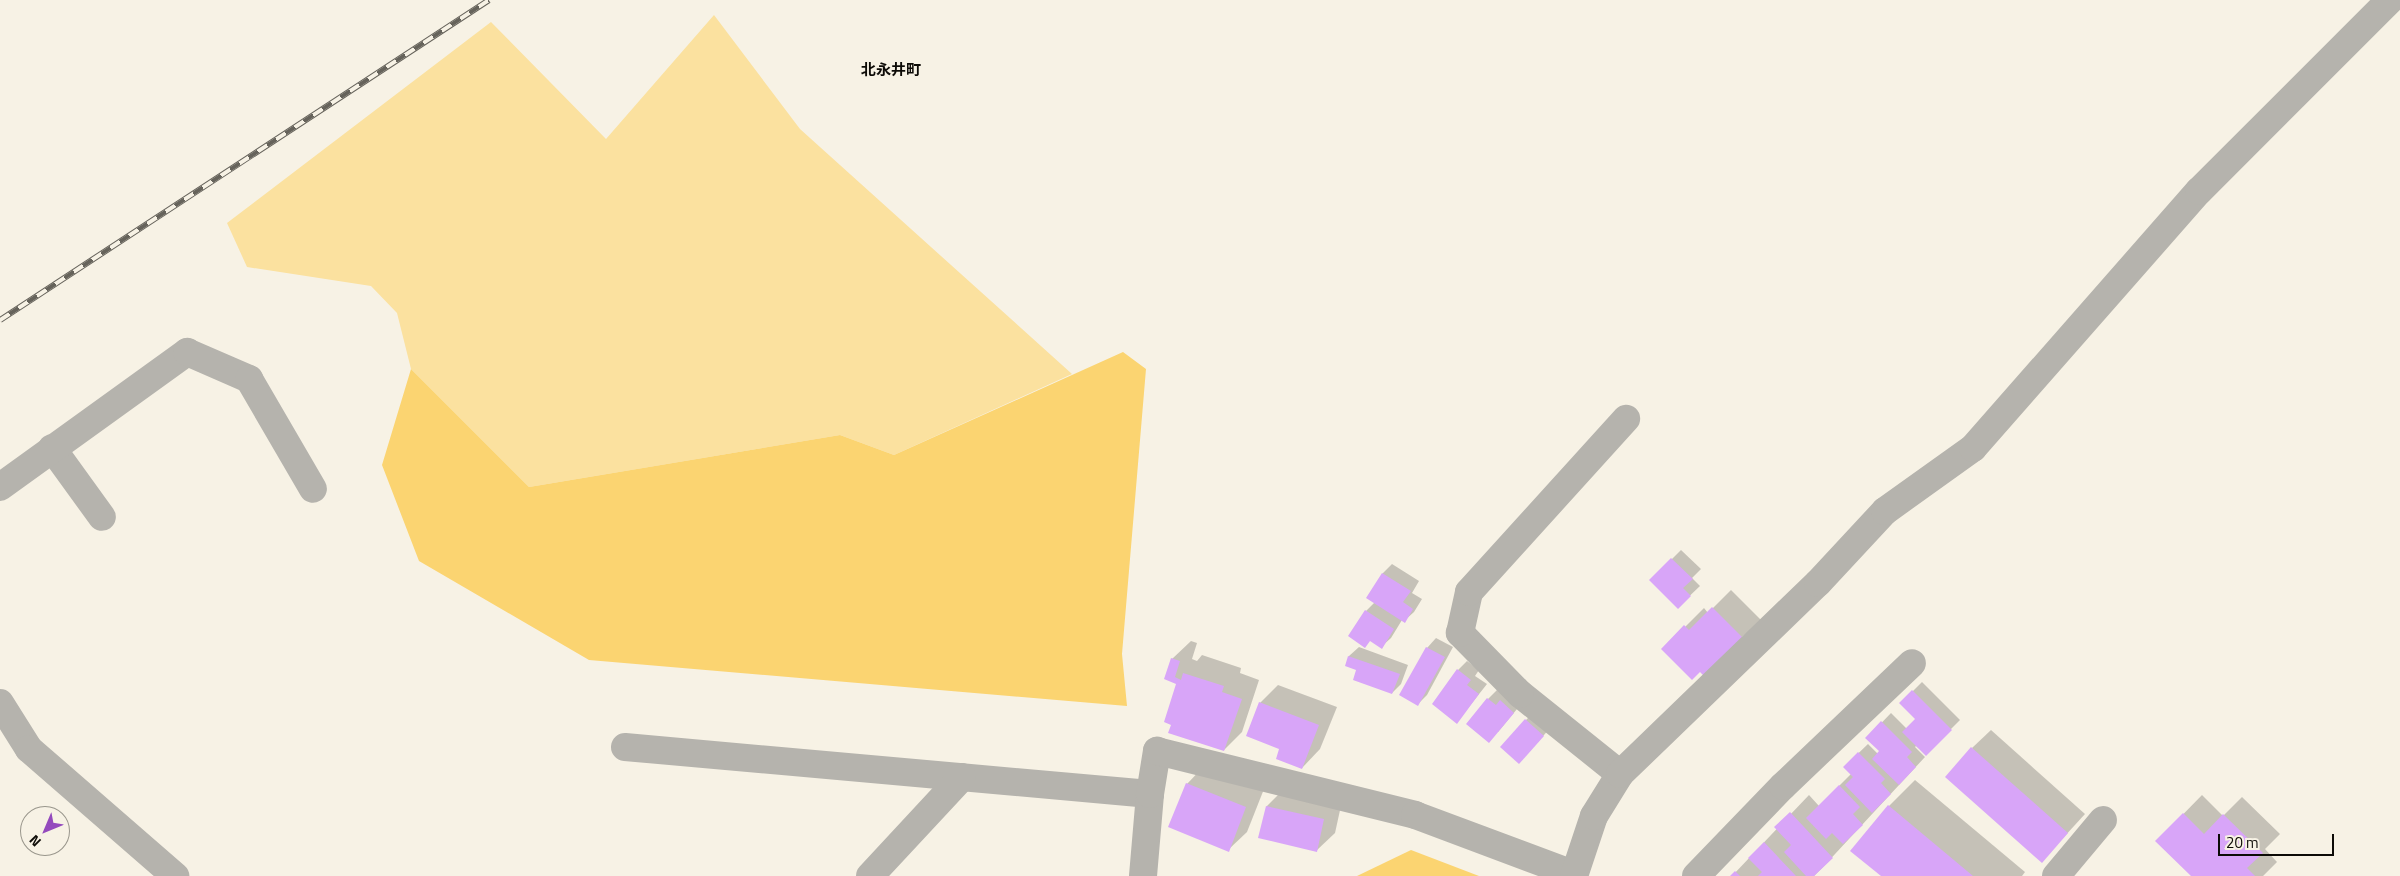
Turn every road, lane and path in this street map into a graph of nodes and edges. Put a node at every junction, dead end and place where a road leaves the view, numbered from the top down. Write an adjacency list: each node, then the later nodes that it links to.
1 (2390, 0): 10 (street)
2 (1626, 419): 10 (street)
3 (52, 448): 4 (street); 5 (street); 6 (street)
4 (0, 487)
5 (313, 489)
6 (102, 517)
7 (1912, 663): 18 (street)
8 (0, 703): 15 (street)
9 (625, 747): 11 (street)
10 (1620, 774): 14 (street)
11 (962, 778): 12 (street); 16 (street)
12 (1150, 794): 14 (street); 17 (street)
13 (2103, 820): 19 (street)
14 (1573, 875)
15 (175, 876)
16 (870, 876)
17 (1143, 876)
18 (1696, 876)
19 (2056, 876)

